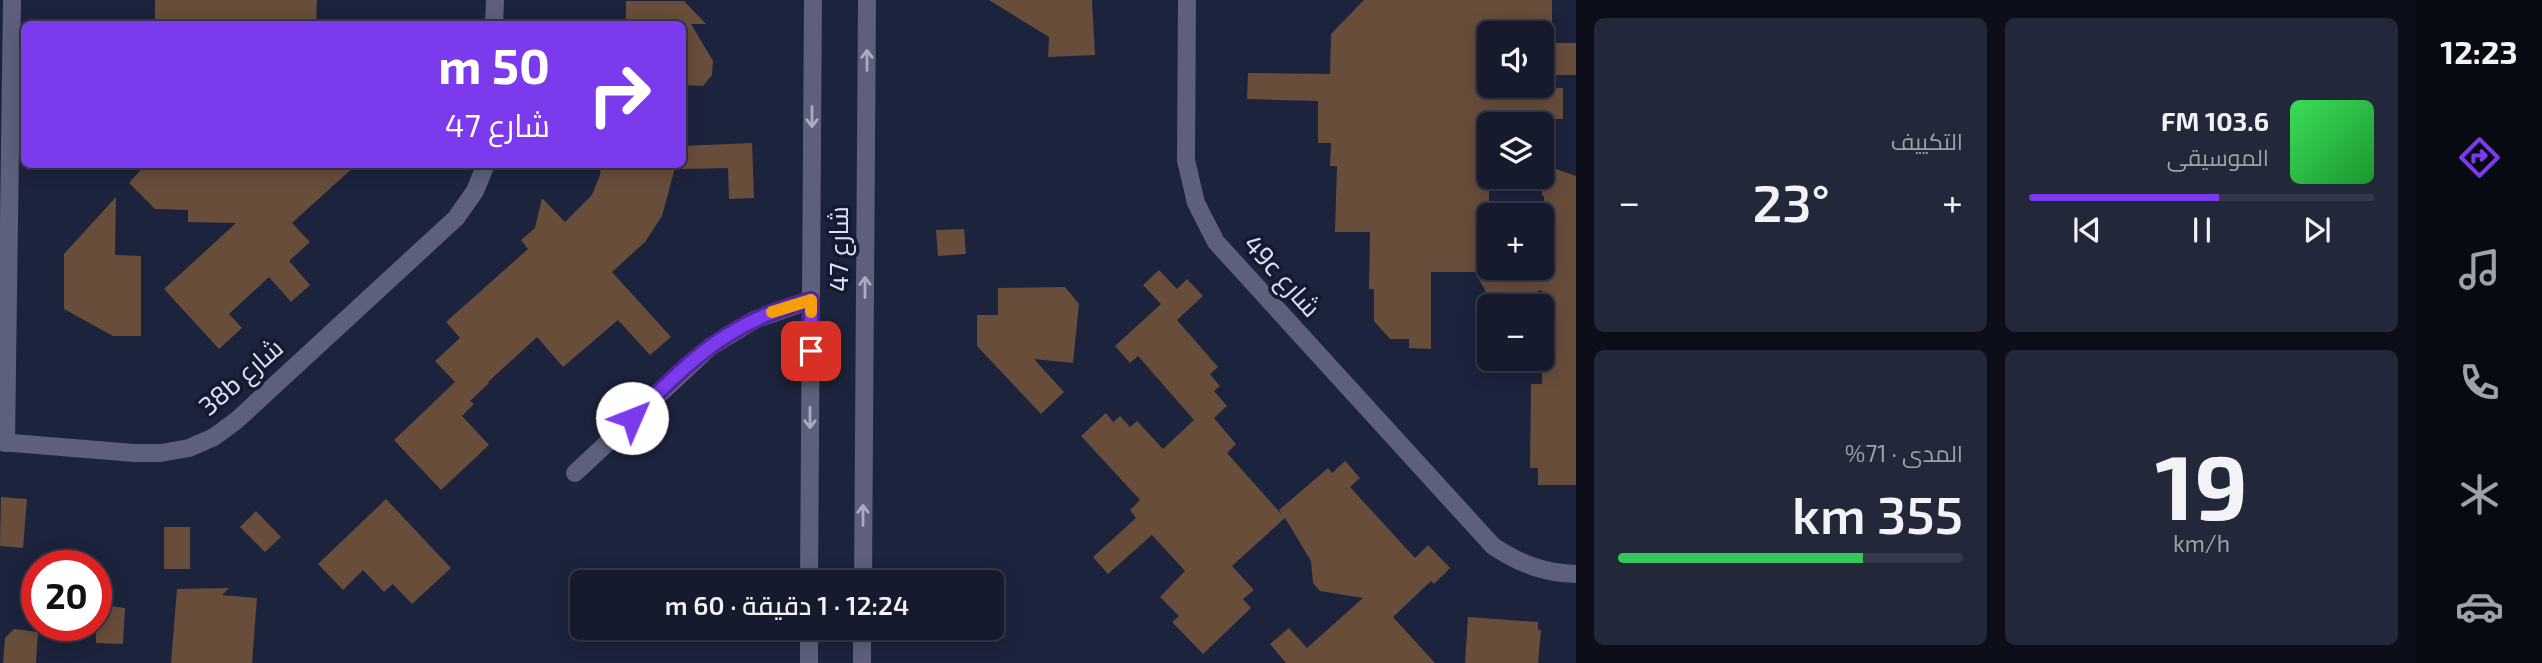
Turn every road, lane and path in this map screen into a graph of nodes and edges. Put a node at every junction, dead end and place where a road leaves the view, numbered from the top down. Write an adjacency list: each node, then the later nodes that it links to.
1 (12, 0): 9 (street)
2 (495, 0): 6 (street)
3 (813, 0): 8 (street, شارع 47, one-way to 8)
4 (867, 0): 12 (street, شارع 47, one-way to 4)
5 (1187, 0): 13 (street, 49c شارع)
6 (494, 21)
7 (484, 168): 9 (street, 38b شارع)
8 (811, 300): 10 (street); 11 (street, شارع 47, one-way to 11)
9 (3, 442)
10 (575, 472)
11 (809, 570)
12 (863, 570)
13 (1576, 574)
14 (809, 640): 16 (street)
15 (862, 640): 17 (street)
16 (809, 663)
17 (862, 663)

